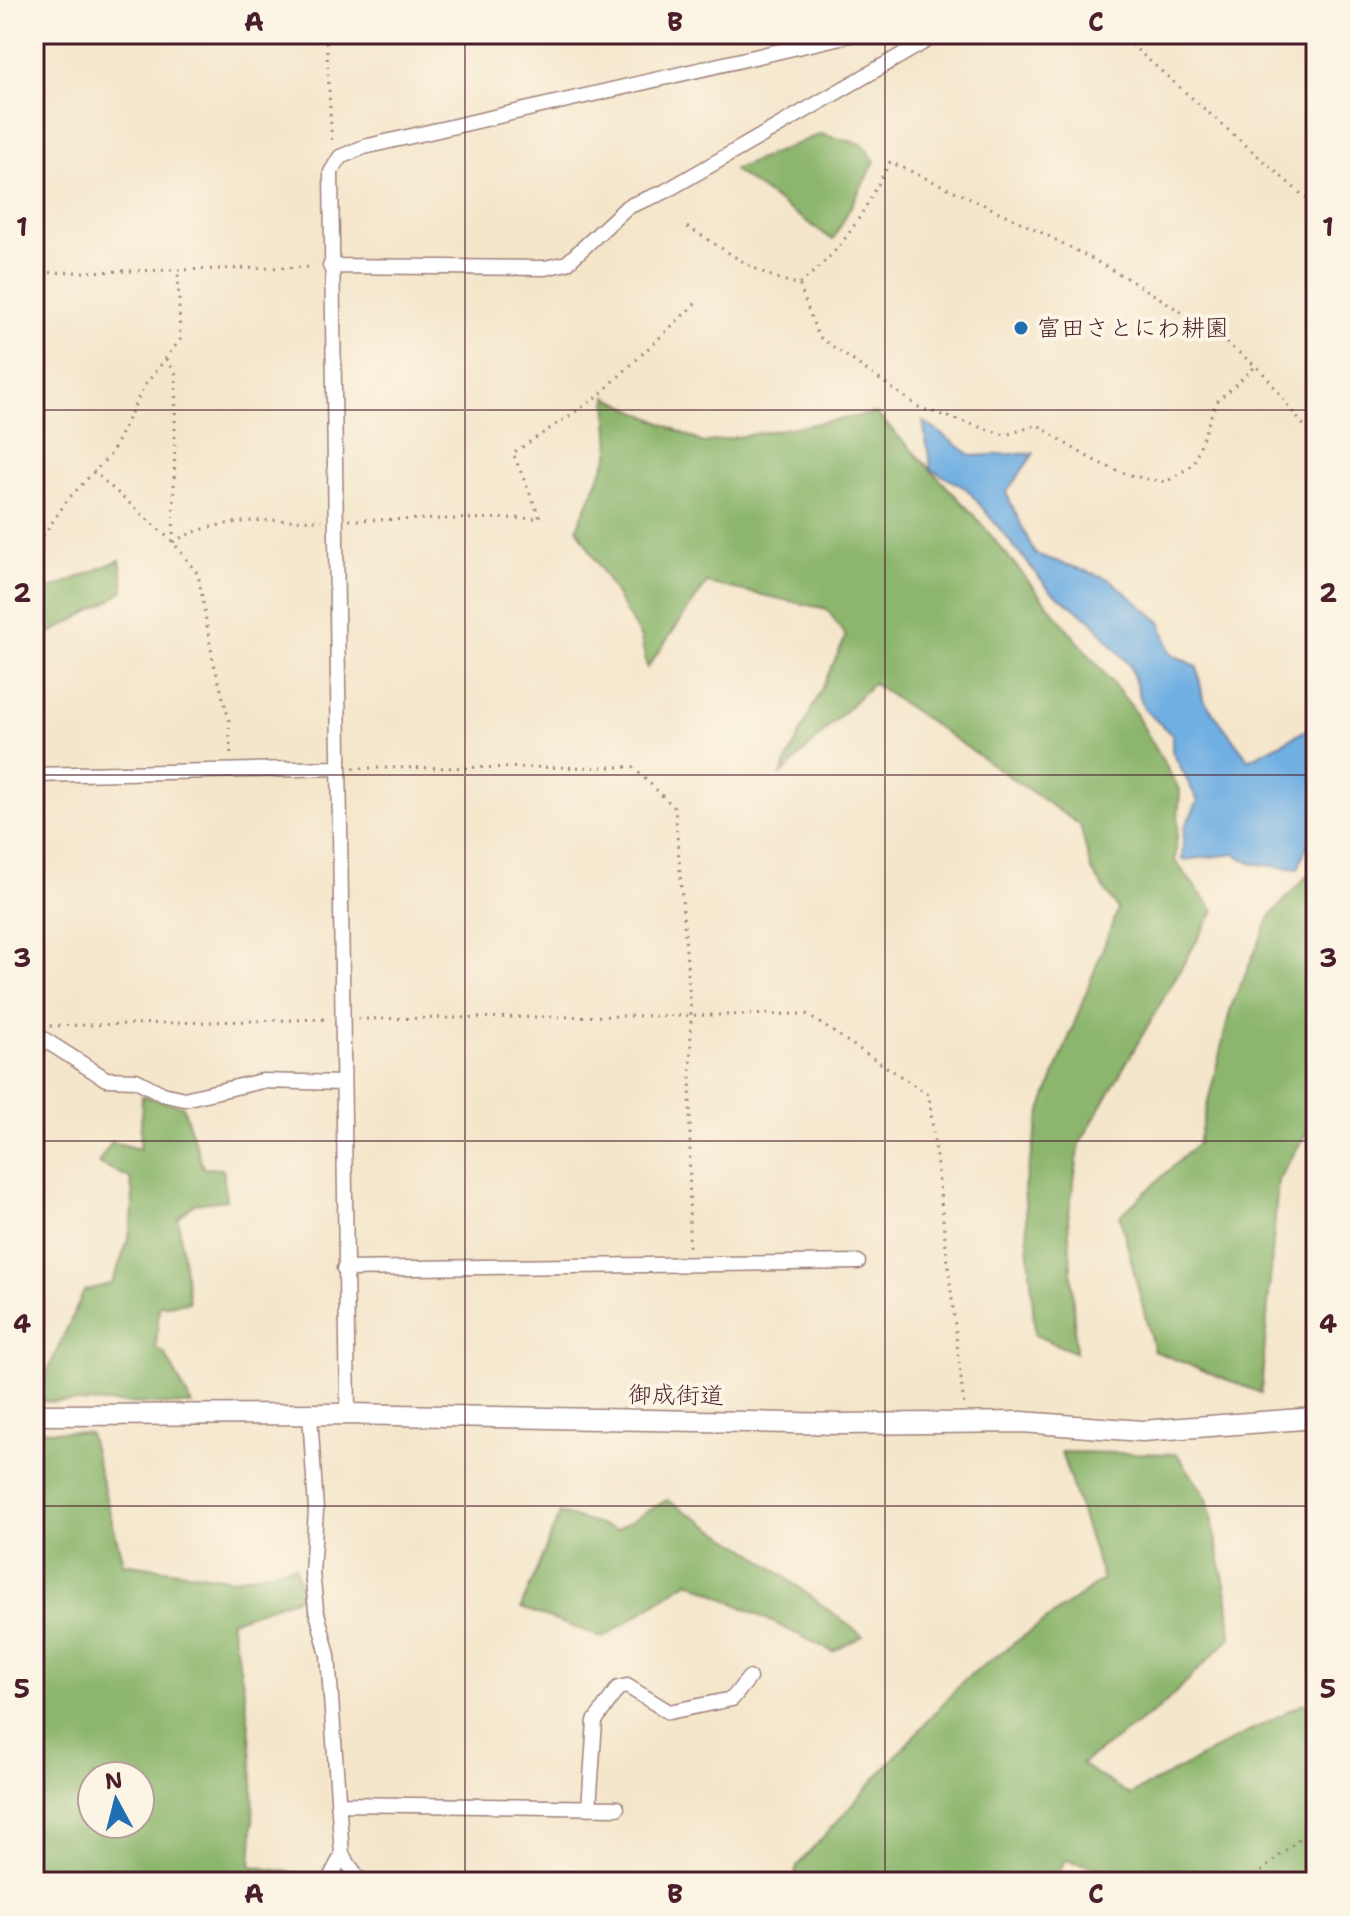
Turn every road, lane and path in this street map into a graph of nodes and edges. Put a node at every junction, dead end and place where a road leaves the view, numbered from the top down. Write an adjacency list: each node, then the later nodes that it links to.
1 (326, 34): 5 (path)
2 (854, 34): 5 (street)
3 (938, 34): 8 (street)
4 (1119, 34): 6 (path)
5 (340, 157): 8 (street)
6 (1316, 207)
7 (687, 227): 11 (path)
8 (330, 266): 9 (path); 17 (street)
9 (178, 269): 10 (path); 13 (path)
10 (34, 273)
11 (799, 284): 14 (path); 14 (path)
12 (696, 303): 17 (path)
13 (166, 359): 16 (path); 18 (path)
14 (1256, 366): 15 (path)
15 (1316, 437)
16 (93, 471): 18 (path); 19 (path)
17 (333, 520): 18 (path); 20 (street)
18 (173, 542): 21 (path)
19 (34, 549)
20 (337, 768): 21 (street); 23 (path); 24 (street)
21 (232, 770): 22 (street)
22 (34, 775)
23 (691, 1014): 24 (path); 29 (path); 35 (path)
24 (342, 1019): 25 (path); 27 (street)
25 (49, 1026)
26 (34, 1033): 27 (street)
27 (343, 1083): 30 (street)
28 (858, 1262): 29 (street)
29 (689, 1264): 30 (street)
30 (344, 1269): 32 (street)
31 (310, 1414): 32 (street, 御成街道); 33 (street, 御成街道); 37 (street)
32 (348, 1414): 35 (street, 御成街道)
33 (34, 1415)
34 (1316, 1418): 35 (street, 御成街道)
35 (966, 1422)
36 (749, 1678): 38 (street)
37 (338, 1804): 38 (street); 41 (street)
38 (589, 1808): 39 (street)
39 (617, 1808)
40 (1316, 1824): 44 (path)
41 (342, 1855): 42 (street); 43 (street)
42 (328, 1882)
43 (361, 1882)
44 (1249, 1882)

